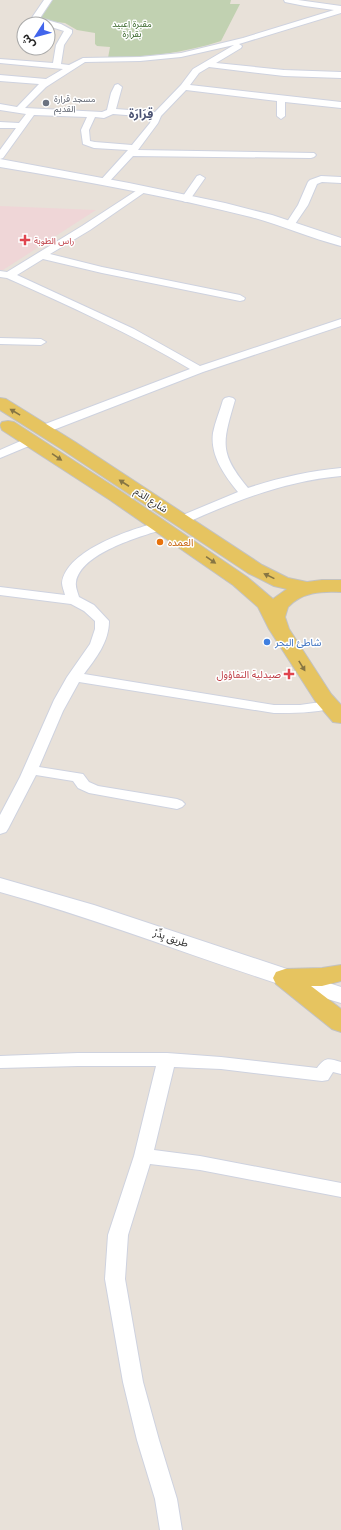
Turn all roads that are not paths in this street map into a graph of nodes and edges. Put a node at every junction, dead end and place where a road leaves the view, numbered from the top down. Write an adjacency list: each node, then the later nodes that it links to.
1 (48, 0): 7 (street)
2 (288, 0): 3 (street)
3 (339, 11): 4 (street)
4 (244, 40): 6 (street); 8 (street)
5 (0, 61): 7 (street)
6 (207, 64): 9 (street); 12 (street)
7 (57, 66): 8 (street)
8 (70, 68): 11 (street)
9 (341, 75)
10 (0, 78): 11 (street)
11 (48, 82): 17 (street)
12 (184, 86): 14 (street); 21 (street)
13 (118, 87): 18 (street)
14 (281, 99): 15 (street); 22 (street)
15 (341, 104)
16 (0, 107): 17 (street)
17 (19, 110): 19 (street)
18 (111, 111): 20 (street); 21 (street)
19 (32, 112): 20 (street); 24 (street)
20 (92, 115): 25 (street)
21 (157, 115): 25 (street)
22 (281, 116)
23 (0, 126): 24 (street)
24 (22, 126): 27 (street)
25 (131, 151): 26 (street); 31 (street)
26 (311, 155)
27 (0, 156)
28 (0, 163): 31 (street)
29 (200, 178): 33 (street)
30 (341, 180): 34 (street)
31 (104, 182): 32 (street)
32 (142, 190): 33 (street); 36 (street)
33 (186, 199): 34 (street)
34 (290, 225): 35 (street)
35 (341, 242)
36 (41, 255): 37 (street); 38 (street)
37 (5, 274): 42 (street)
38 (240, 298)
39 (341, 322): 42 (street)
40 (0, 340): 41 (street)
41 (41, 342)
42 (198, 370): 46 (street)
43 (228, 400): 49 (street)
44 (0, 403): 46 (main road, شارع الدَم, one-way to 44)
45 (0, 421): 46 (main road, شارع الدَم)
46 (38, 435): 47 (street); 50 (main road, شارع الدَم, one-way to 46); 51 (main road, شارع الدَم, one-way to 51)
47 (0, 454)
48 (341, 472): 49 (street)
49 (245, 493): 50 (street)
50 (182, 520): 54 (main road, شارع الدَم, one-way to 50)
51 (160, 526): 56 (street); 57 (main road, شارع الدَم, one-way to 57)
52 (341, 569): 54 (main road)
53 (341, 586): 54 (main road)
54 (313, 587): 57 (main road)
55 (0, 592): 56 (street)
56 (74, 600): 58 (street)
57 (274, 619): 59 (main road, شارع الدَم, one-way to 59)
58 (74, 677): 59 (street); 60 (street)
59 (337, 715)
60 (31, 770): 61 (street); 62 (street)
61 (177, 804)
62 (0, 829)
63 (0, 885): 65 (street, طريق يِدِّرْ)
64 (341, 973): 65 (main road)
65 (285, 978): 66 (street, طريق يِدِّرْ); 67 (main road)
66 (341, 995)
67 (341, 1022)
68 (167, 1059): 69 (street); 70 (street); 71 (street)
69 (0, 1062)
70 (341, 1068)
71 (143, 1156): 72 (street); 73 (street)
72 (341, 1190)
73 (171, 1530)

